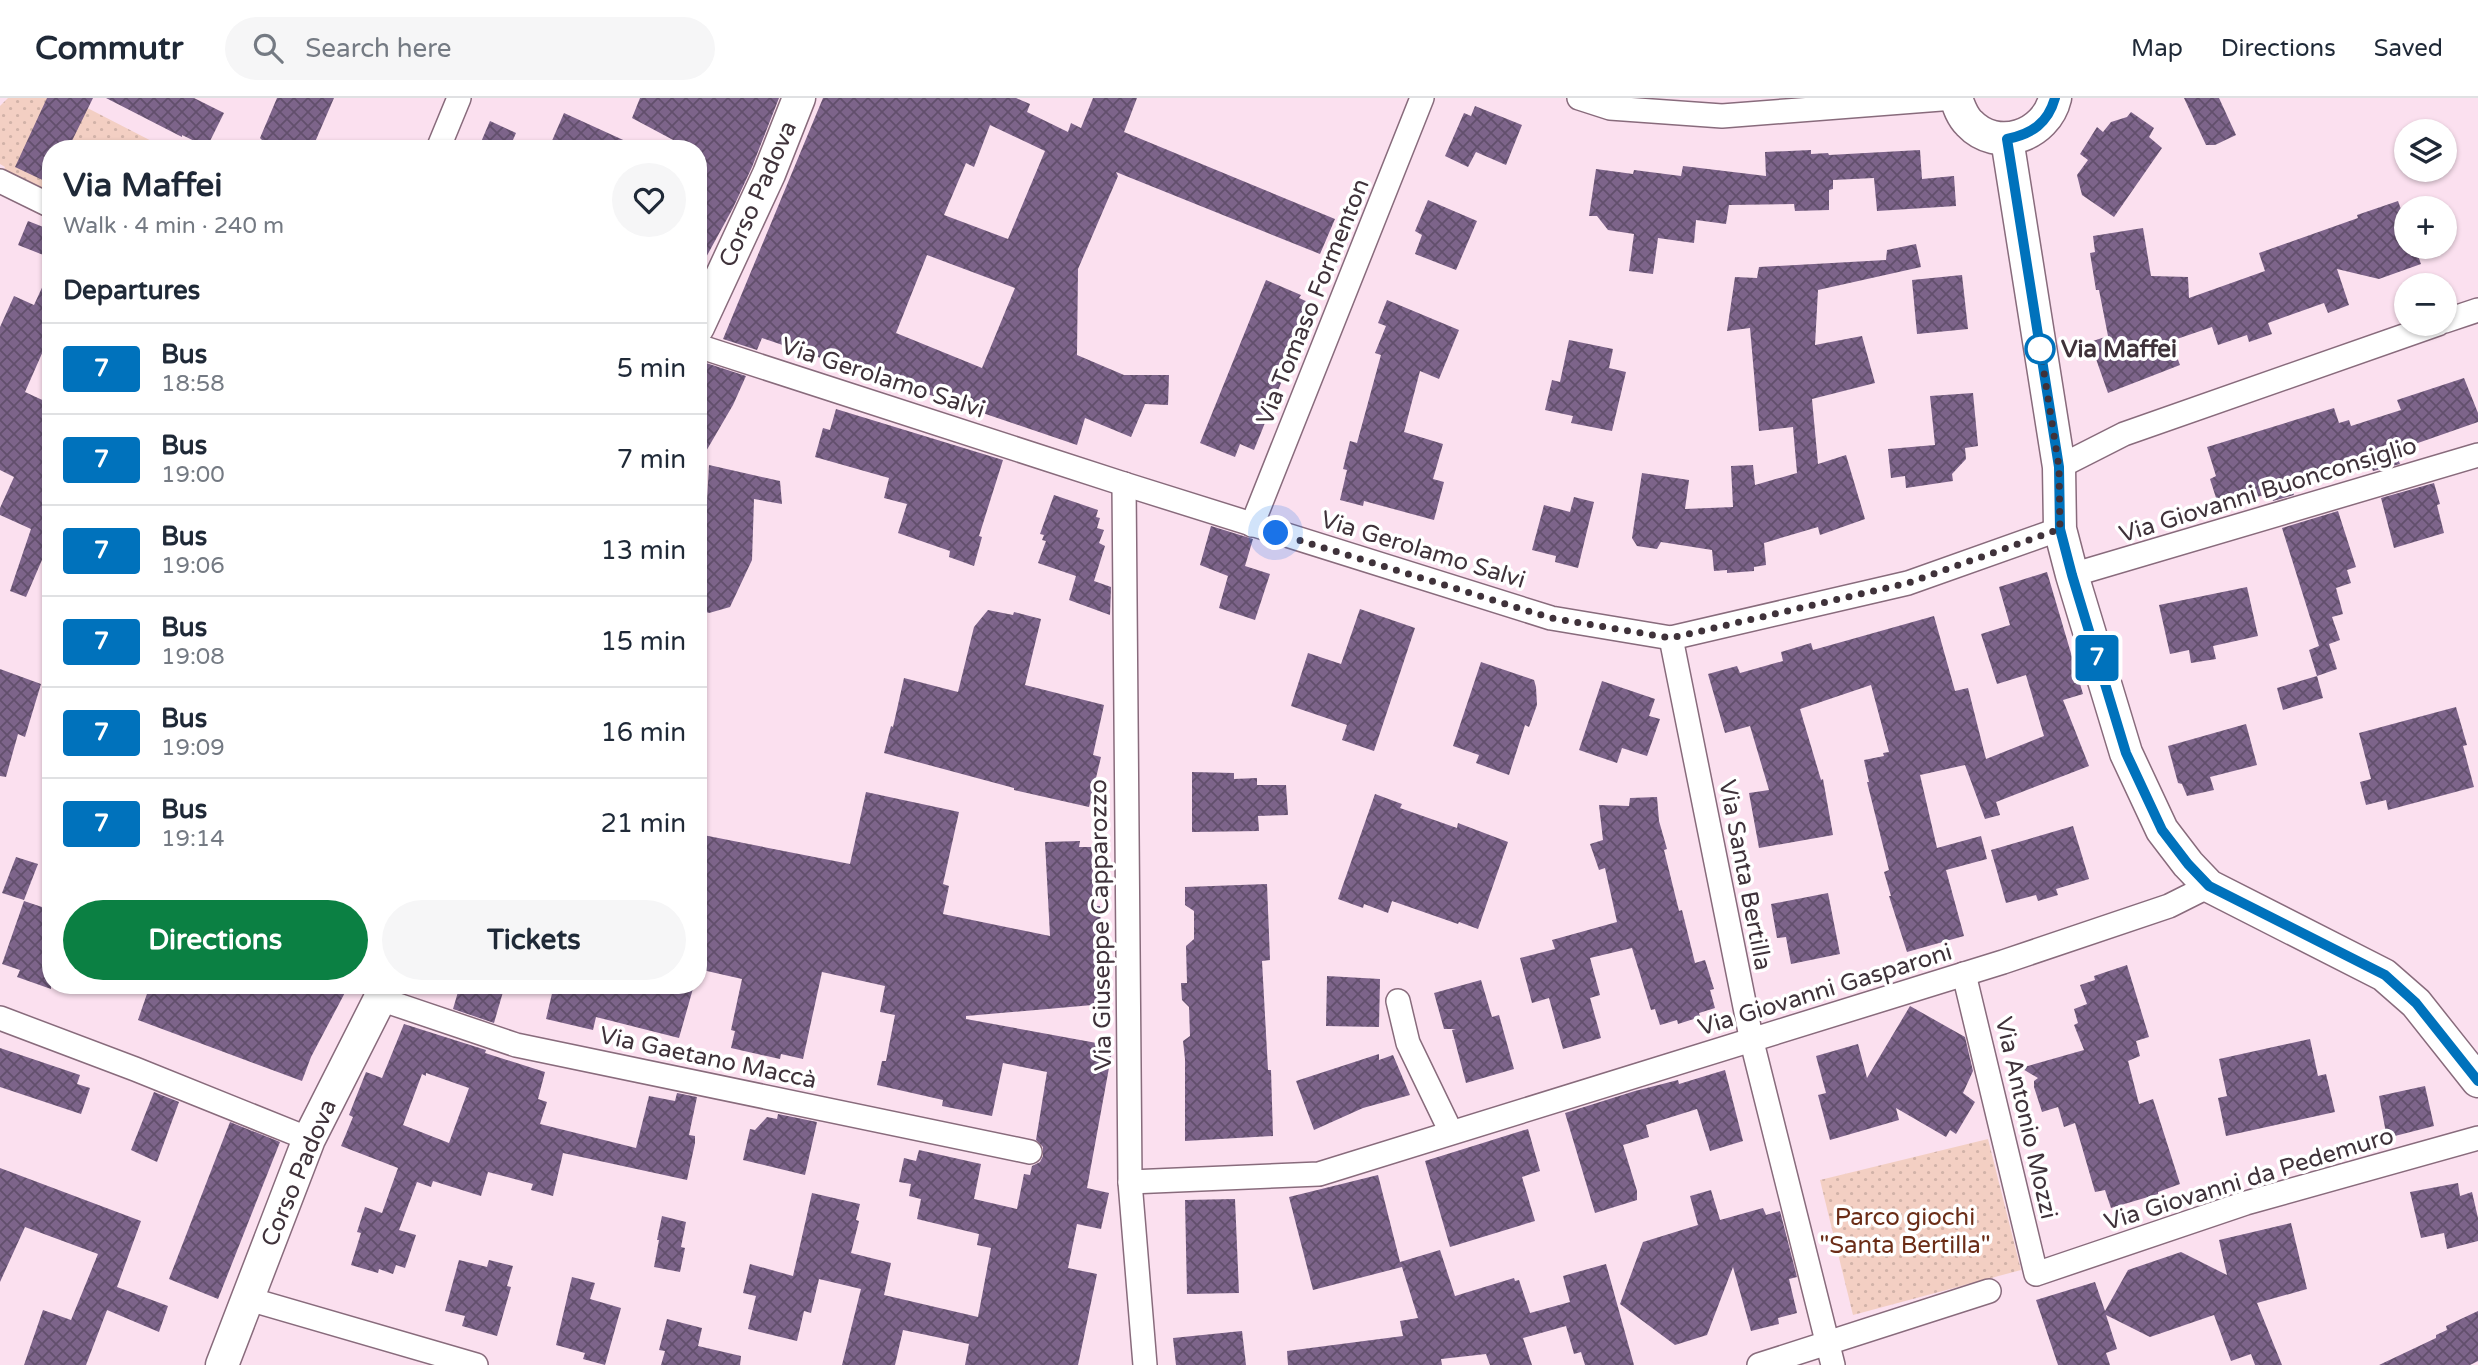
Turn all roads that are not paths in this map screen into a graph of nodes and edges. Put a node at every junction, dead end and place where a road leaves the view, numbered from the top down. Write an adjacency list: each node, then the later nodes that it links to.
1 (458, 98): 8 (street)
2 (799, 98): 11 (street, Corso Padova)
3 (1422, 98): 19 (street, Via Tomaso Formenton)
4 (1579, 98): 5 (street)
5 (1955, 98): 7 (street)
6 (2055, 98): 7 (street)
7 (2007, 139): 17 (street)
8 (442, 140)
9 (0, 181): 10 (street)
10 (42, 202)
11 (707, 308)
12 (2478, 310): 13 (street)
13 (2457, 317)
14 (2404, 336): 17 (street)
15 (707, 349): 18 (street, Via Gerolamo Salvi)
16 (2478, 455): 21 (street, Via Giovanni Buonconsiglio)
17 (2059, 467): 20 (street)
18 (1124, 484): 19 (street, Via Gerolamo Salvi); 35 (street, Via Giuseppe Capparozzo)
19 (1252, 525): 22 (street, Via Gerolamo Salvi)
20 (2060, 529): 21 (street); 22 (street, Via Gerolamo Salvi)
21 (2072, 575): 23 (street)
22 (1671, 638): 29 (street, Via Santa Bertilla)
23 (2209, 886): 24 (street, Via Giovanni Gasparoni); 30 (street)
24 (1964, 974): 29 (street, Via Giovanni Gasparoni); 36 (street, Via Antonio Mozzi)
25 (382, 994): 33 (street, Corso Padova)
26 (388, 994): 34 (street, Via Gaetano Maccà)
27 (1398, 1001): 31 (street)
28 (0, 1018): 33 (street)
29 (1752, 1041): 31 (street, Via Giovanni Gasparoni); 39 (street, Via Santa Bertilla)
30 (2478, 1082)
31 (1451, 1132): 35 (street, Via Giovanni Gasparoni)
32 (2478, 1138): 36 (street, Via Giovanni da Pedemuro)
33 (309, 1139): 38 (street, Corso Padova)
34 (1030, 1152)
35 (1130, 1182): 42 (street, Via Giuseppe Capparozzo)
36 (2036, 1274)
37 (1989, 1291): 39 (street)
38 (249, 1299): 40 (street, Corso Padova); 41 (street)
39 (1831, 1354): 43 (street)
40 (222, 1365)
41 (476, 1365)
42 (1144, 1365)
43 (1759, 1365)

